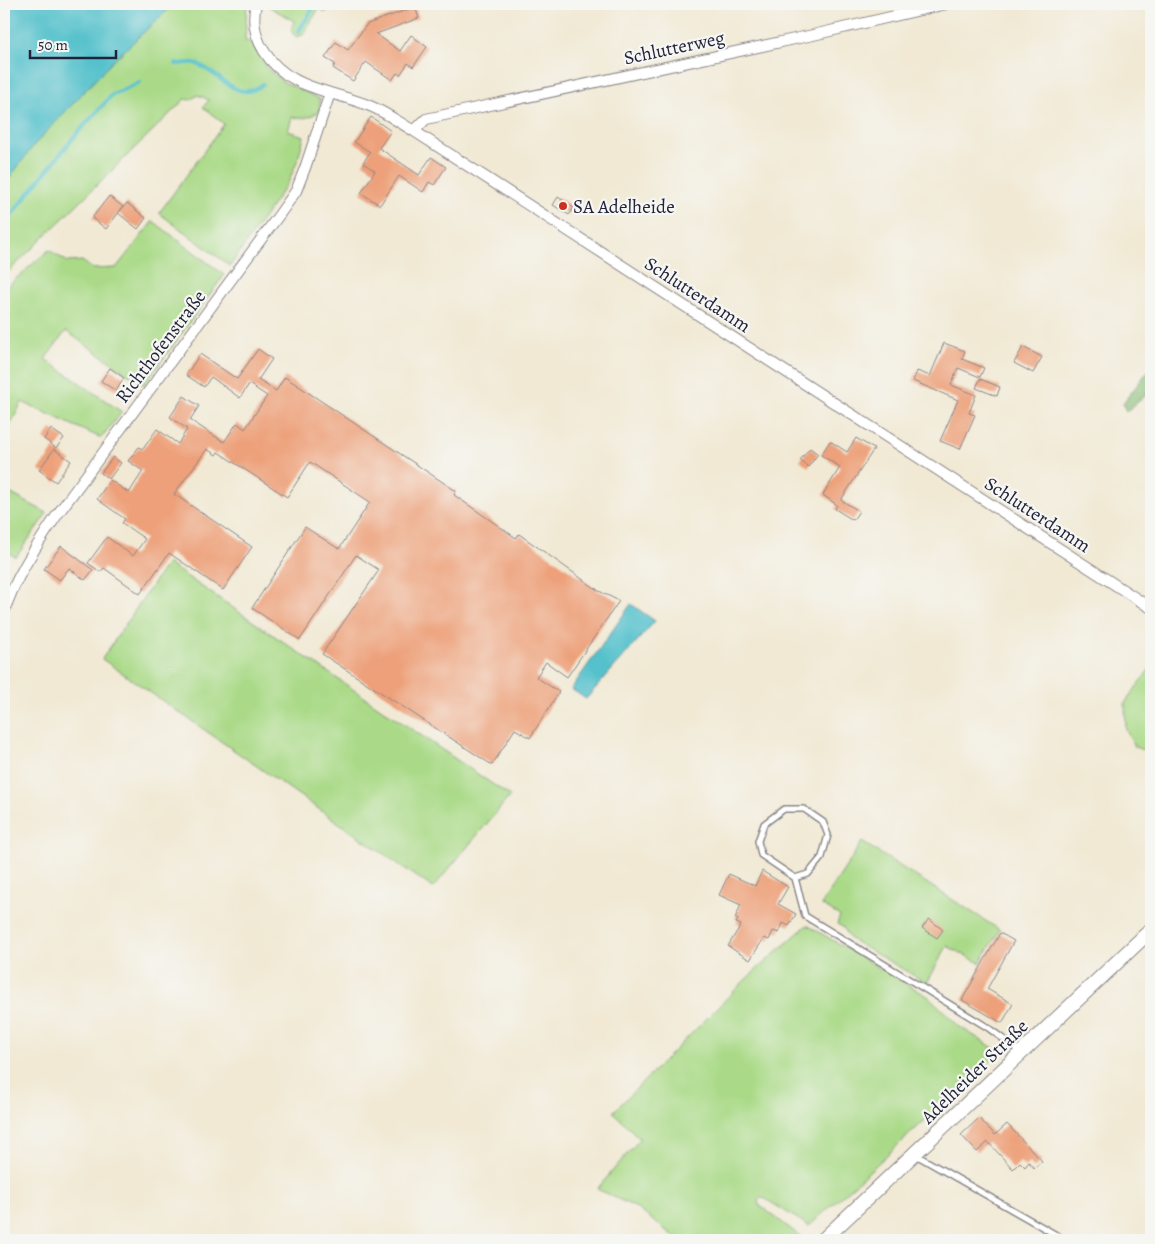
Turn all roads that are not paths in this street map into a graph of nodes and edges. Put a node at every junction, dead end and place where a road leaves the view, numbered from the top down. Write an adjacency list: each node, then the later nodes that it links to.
1 (256, 4): 3 (street, Schlutterdamm)
2 (946, 4): 4 (street, Schlutterweg)
3 (330, 94): 4 (street, Schlutterdamm); 6 (street, Richthofenstraße)
4 (414, 131): 5 (street, Schlutterdamm)
5 (1151, 608)
6 (4, 612)
7 (795, 878): 7 (lane); 9 (lane)
8 (1151, 930): 9 (main road, Adelheider Straße)
9 (1022, 1052): 10 (main road, Adelheider Straße)
10 (914, 1154): 11 (main road, Adelheider Straße); 12 (lane)
11 (823, 1240)
12 (1065, 1240)

